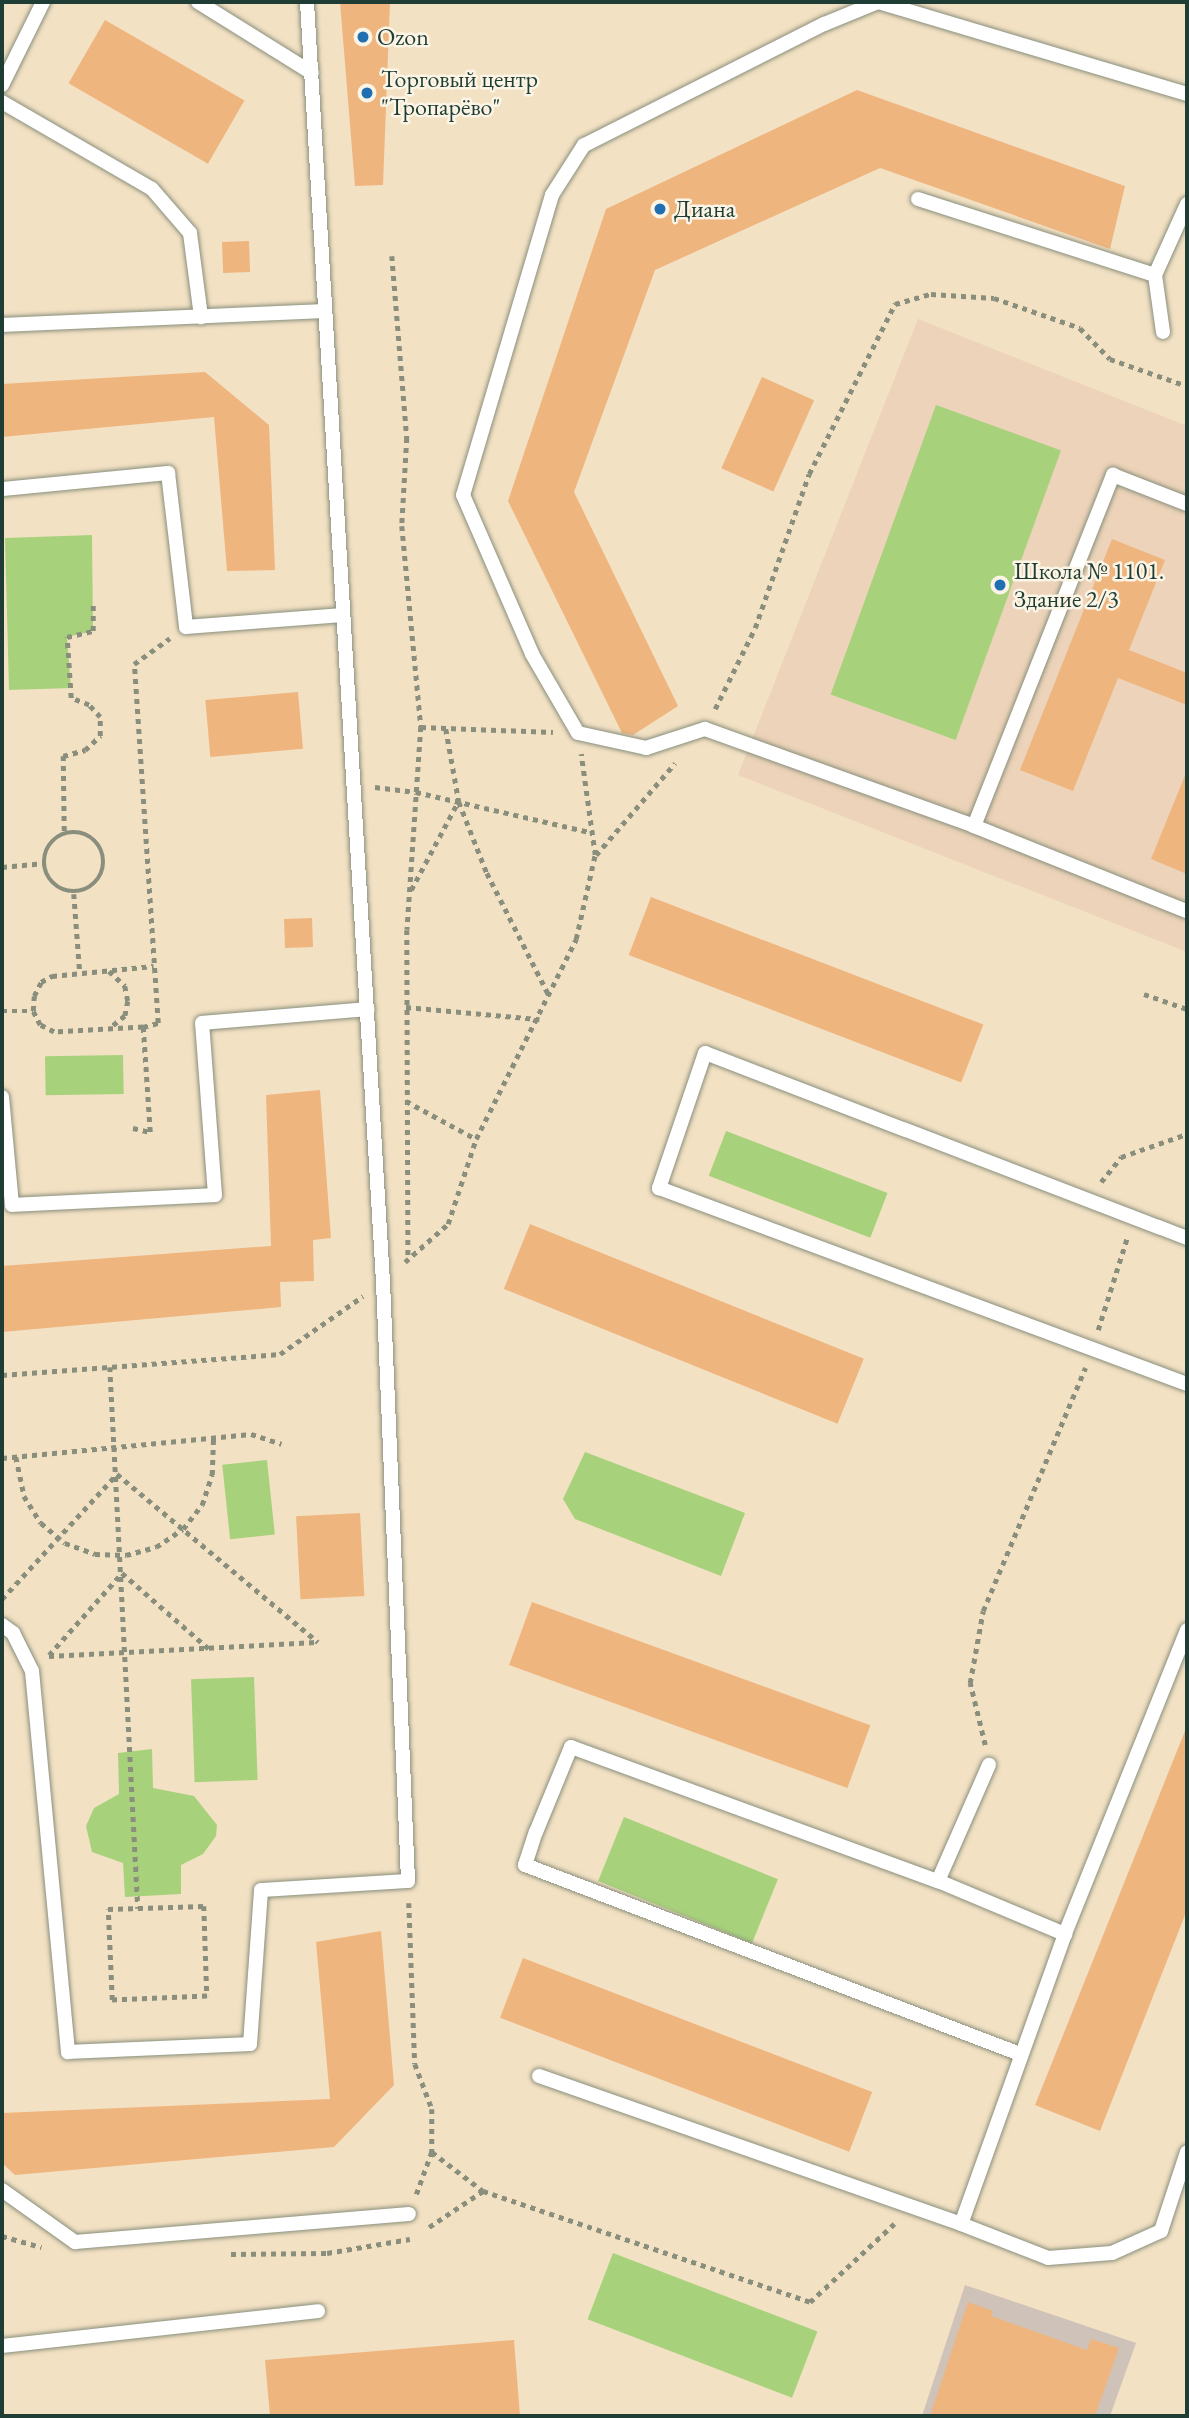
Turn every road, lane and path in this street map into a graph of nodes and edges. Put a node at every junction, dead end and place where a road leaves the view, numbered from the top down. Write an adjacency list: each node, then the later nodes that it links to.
1 (43, 2): 5 (lane)
2 (198, 2): 4 (lane)
3 (307, 2): 4 (lane)
4 (312, 73): 12 (lane)
5 (2, 85)
6 (1187, 94): 25 (lane)
7 (2, 102): 13 (lane)
8 (918, 199): 11 (lane)
9 (1187, 204): 11 (lane)
10 (392, 256): 22 (path)
11 (1154, 275): 15 (lane)
12 (324, 311): 13 (lane); 20 (lane)
13 (201, 317): 14 (lane)
14 (2, 325)
15 (1163, 332)
16 (1187, 386): 24 (path)
17 (2, 489): 21 (lane)
18 (1187, 504): 30 (lane)
19 (93, 605): 31 (path)
20 (343, 615): 21 (lane); 27 (lane)
21 (186, 627): 39 (path)
22 (421, 727): 23 (path); 28 (path)
23 (446, 729): 25 (path); 29 (path)
24 (705, 729): 25 (lane); 30 (lane)
25 (578, 733): 32 (path)
26 (677, 760): 33 (path)
27 (354, 785): 28 (path); 45 (lane)
28 (416, 792): 29 (path); 37 (path)
29 (459, 802): 32 (path); 37 (path); 43 (path)
30 (974, 826): 38 (lane)
31 (64, 831): 34 (path); 36 (path)
32 (590, 832): 33 (path)
33 (595, 855): 43 (path)
34 (46, 863): 35 (path); 36 (path)
35 (2, 867)
36 (75, 894): 41 (path)
37 (410, 894): 44 (path)
38 (1187, 911)
39 (154, 966): 40 (path); 50 (path)
40 (108, 971): 41 (path); 51 (path)
41 (80, 973): 48 (path)
42 (1144, 994): 46 (path)
43 (550, 997): 49 (path)
44 (406, 1007): 49 (path); 53 (path)
45 (367, 1009): 52 (lane); 61 (lane)
46 (1187, 1009)
47 (2, 1011): 48 (path)
48 (33, 1011): 51 (path)
49 (539, 1019): 56 (path)
50 (143, 1027): 51 (path); 54 (path)
51 (110, 1029)
52 (2, 1097)
53 (406, 1101): 56 (path); 60 (path)
54 (133, 1128)
55 (1187, 1134): 57 (path)
56 (476, 1139): 60 (path)
57 (1088, 1200): 58 (lane); 62 (lane)
58 (1134, 1217): 59 (lane); 62 (path)
59 (1187, 1238)
60 (408, 1259): 61 (path)
61 (383, 1282): 63 (path); 84 (lane)
62 (1093, 1349): 65 (lane); 83 (path)
63 (110, 1367): 64 (path); 68 (path)
64 (2, 1375)
65 (1187, 1384)
66 (213, 1438): 67 (path); 68 (path); 72 (path)
67 (281, 1444)
68 (116, 1447): 69 (path); 71 (path)
69 (16, 1457): 70 (path); 73 (path)
70 (2, 1458)
71 (117, 1474): 72 (path); 73 (path); 74 (path)
72 (183, 1529): 74 (path); 79 (path)
73 (58, 1537): 74 (path); 76 (path)
74 (121, 1556): 75 (path)
75 (122, 1573): 79 (path); 80 (path); 82 (path)
76 (2, 1599)
77 (2, 1625): 81 (lane)
78 (1187, 1630): 87 (lane)
79 (210, 1650): 80 (path)
80 (126, 1653): 82 (path); 86 (path)
81 (26, 1656): 82 (path); 84 (lane)
82 (49, 1656)
83 (989, 1765): 85 (lane)
84 (408, 1881): 90 (path)
85 (938, 1881): 87 (lane); 88 (lane)
86 (138, 1908): 86 (path)
87 (1065, 1934): 88 (lane)
88 (1020, 2054): 95 (lane)
89 (539, 2076): 93 (lane)
90 (432, 2152): 93 (path); 94 (path)
91 (1187, 2152): 95 (lane)
92 (2, 2190): 94 (lane)
93 (912, 2207): 95 (lane)
94 (410, 2214)
95 (961, 2224)
96 (318, 2311): 97 (lane)
97 (2, 2346)

